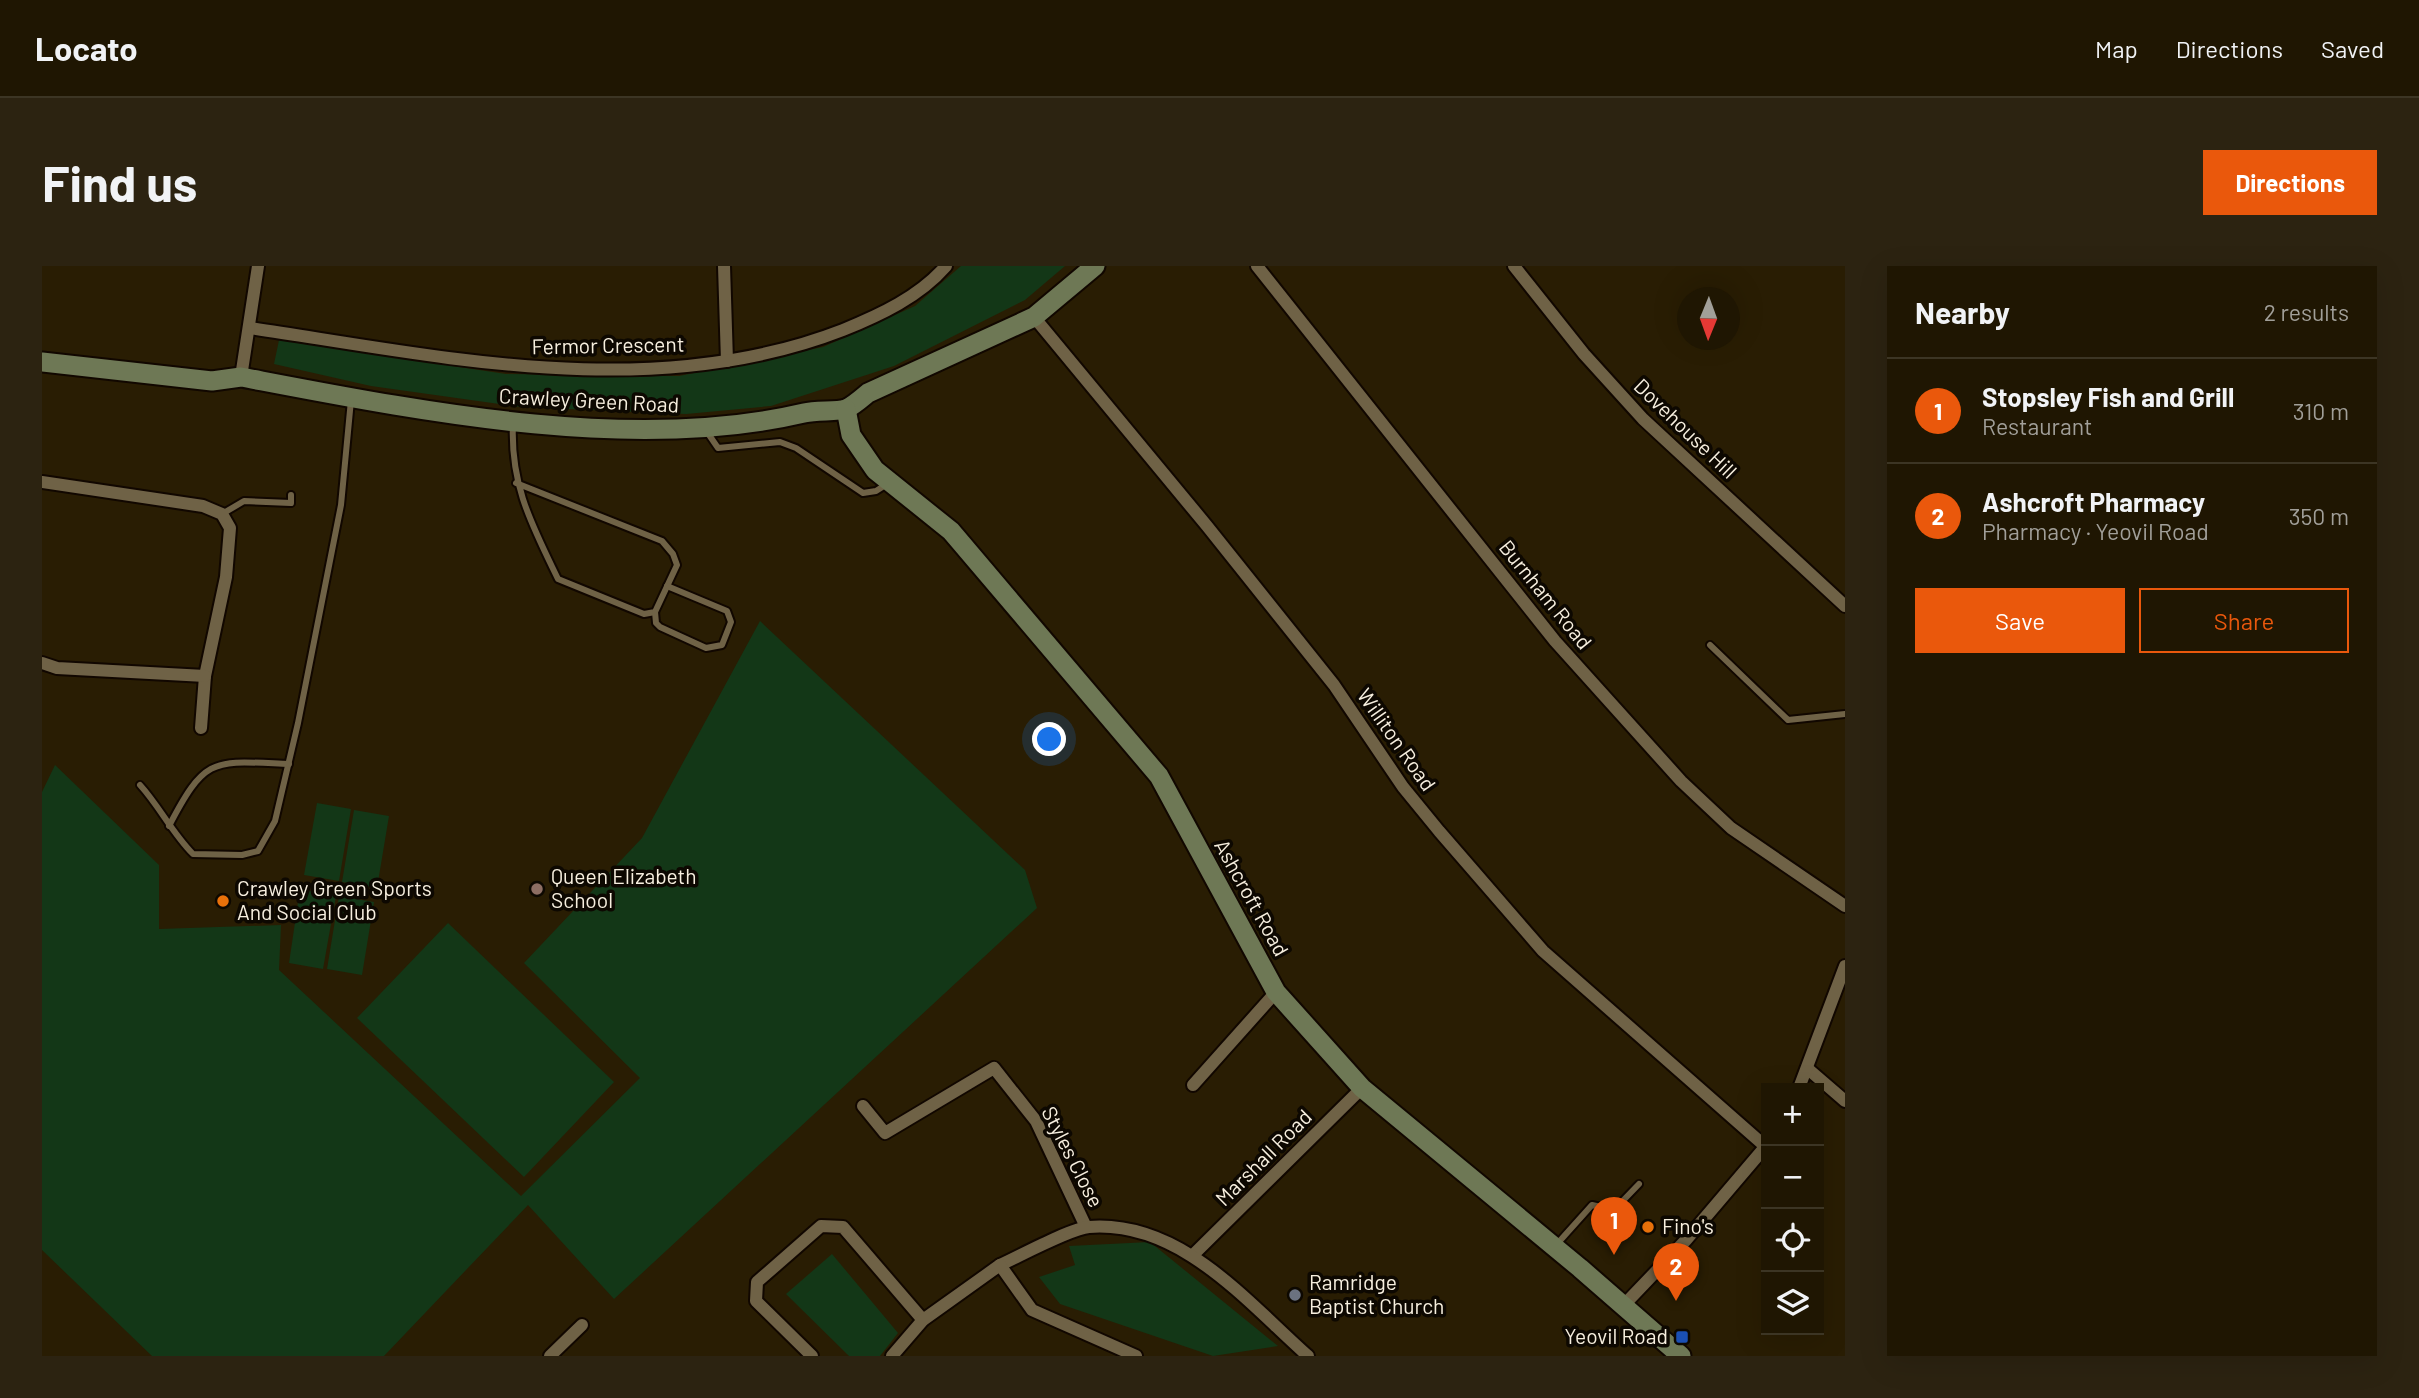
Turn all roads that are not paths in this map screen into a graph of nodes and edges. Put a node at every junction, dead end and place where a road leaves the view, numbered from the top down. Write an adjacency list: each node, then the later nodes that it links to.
1 (258, 266): 8 (street)
2 (724, 266): 9 (street)
3 (946, 266): 9 (street, Fermor Crescent)
4 (1095, 266): 7 (street, Crawley Green Road)
5 (1257, 266): 32 (street, Burnham Road)
6 (1514, 266): 22 (street, Dovehouse Hill)
7 (1034, 317): 13 (street, Crawley Green Road); 41 (street, Williton Road)
8 (250, 328): 9 (street, Fermor Crescent); 11 (street)
9 (727, 361)
10 (42, 362): 11 (street, Crawley Green Road)
11 (241, 377): 12 (street, Crawley Green Road)
12 (351, 398): 14 (street, Crawley Green Road); 29 (lane)
13 (846, 409): 15 (street, Crawley Green Road); 17 (street, Ashcroft Road)
14 (513, 421): 15 (street, Crawley Green Road); 18 (lane)
15 (705, 428): 17 (lane)
16 (42, 482): 20 (street)
17 (890, 482): 34 (street, Ashcroft Road)
18 (516, 484): 21 (lane); 23 (lane)
19 (291, 495): 20 (lane)
20 (222, 514): 26 (street)
21 (667, 586): 23 (lane); 23 (lane)
22 (1845, 606)
23 (655, 612)
24 (1710, 645): 27 (lane)
25 (42, 663): 26 (street)
26 (205, 676): 28 (street)
27 (1845, 714)
28 (201, 728)
29 (289, 764): 31 (lane); 31 (lane)
30 (140, 785): 31 (lane)
31 (169, 826)
32 (1845, 906)
33 (1845, 966): 35 (street)
34 (1276, 992): 37 (street); 38 (street, Ashcroft Road)
35 (1808, 1069): 36 (street); 39 (street)
36 (1801, 1083)
37 (1193, 1084)
38 (1362, 1088): 45 (street, Ashcroft Road); 46 (street, Marshall Road)
39 (1845, 1101)
40 (863, 1106): 44 (street, Styles Close)
41 (1765, 1146)
42 (1761, 1153): 48 (street)
43 (1639, 1184): 45 (lane)
44 (1086, 1227): 46 (street); 47 (street)
45 (1554, 1248): 48 (street, Ashcroft Road)
46 (1193, 1255): 51 (street)
47 (1000, 1265): 49 (street); 55 (street)
48 (1623, 1306): 56 (street, Ashcroft Road)
49 (923, 1320): 53 (street); 54 (street)
50 (582, 1325): 52 (street)
51 (1299, 1353)
52 (550, 1356)
53 (812, 1356)
54 (892, 1356)
55 (1136, 1356)
56 (1681, 1356)

